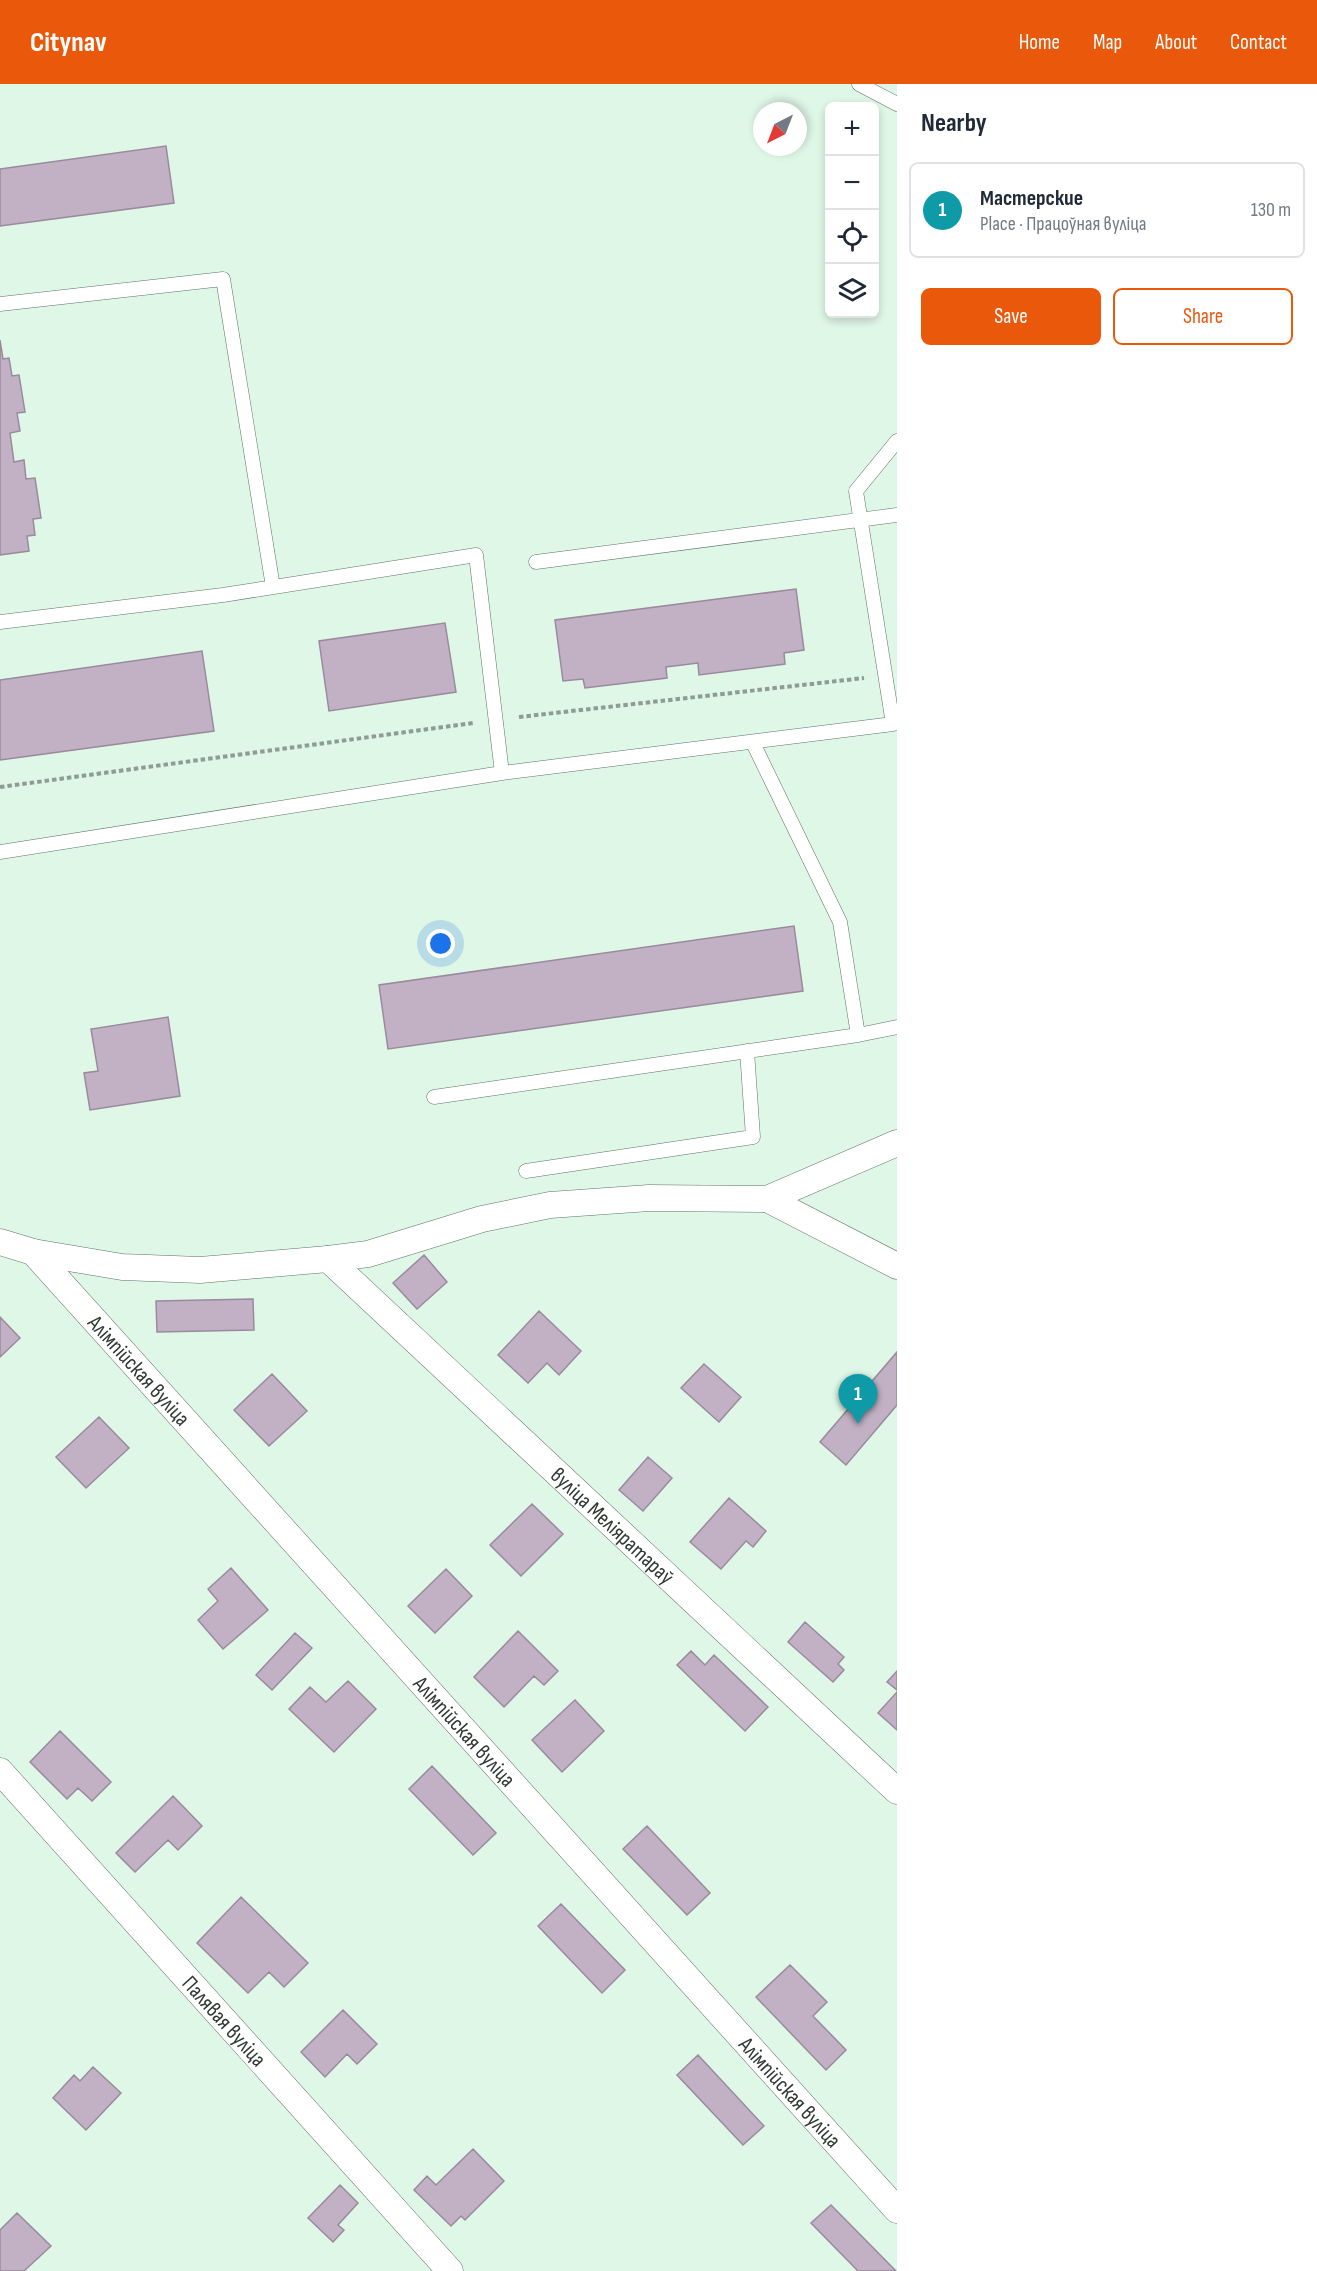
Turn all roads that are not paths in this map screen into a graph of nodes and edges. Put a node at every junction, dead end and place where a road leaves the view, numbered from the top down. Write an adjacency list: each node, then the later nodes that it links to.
1 (859, 84): 2 (lane)
2 (897, 104)
3 (0, 304): 8 (lane)
4 (897, 441): 6 (lane)
5 (897, 515): 6 (lane)
6 (860, 521): 7 (lane); 10 (lane)
7 (536, 562)
8 (273, 587): 9 (lane); 12 (lane)
9 (0, 622)
10 (895, 724): 11 (lane)
11 (753, 743): 12 (lane); 15 (lane)
12 (502, 773): 13 (lane)
13 (0, 852)
14 (897, 1027): 15 (lane)
15 (858, 1035): 16 (lane)
16 (747, 1051): 17 (lane); 19 (lane)
17 (434, 1097)
18 (897, 1143): 20 (street)
19 (526, 1171)
20 (767, 1199): 23 (street); 24 (street)
21 (0, 1242): 22 (street)
22 (33, 1252): 23 (street); 27 (street, Алімпійская вуліца)
23 (328, 1259): 26 (street, вуліца Меліяратараў)
24 (897, 1266)
25 (0, 1772): 28 (street, Палявая вуліца)
26 (897, 1791)
27 (897, 2210)
28 (450, 2271)

